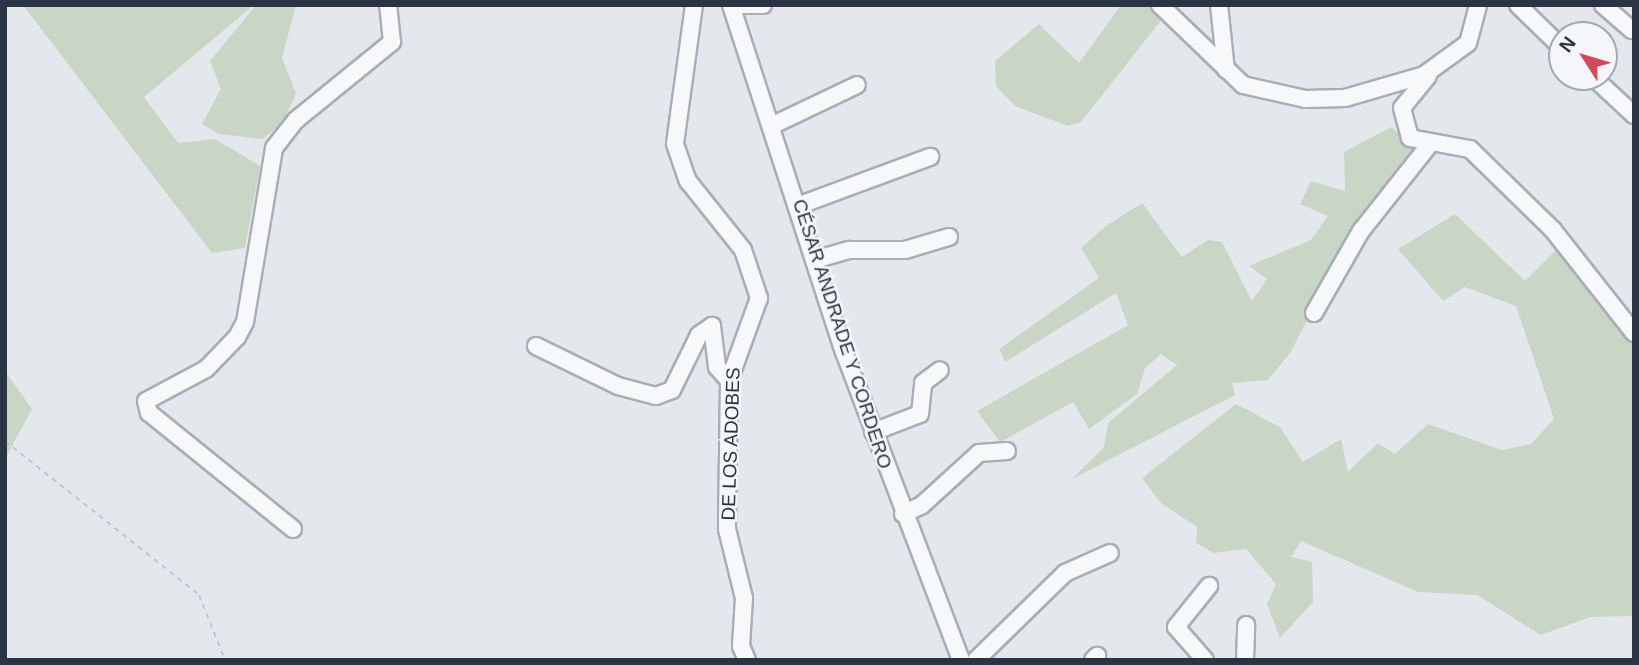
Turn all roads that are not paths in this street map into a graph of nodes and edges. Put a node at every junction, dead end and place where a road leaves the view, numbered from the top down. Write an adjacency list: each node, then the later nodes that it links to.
1 (388, 5): 32 (street)
2 (694, 5): 28 (street, DE LOS ADOBES)
3 (777, 5): 9 (street)
4 (1160, 5): 13 (street)
5 (1219, 5): 13 (street)
6 (1478, 5): 14 (street)
7 (1518, 5): 12 (street)
8 (1603, 5): 11 (street)
9 (761, 6): 10 (street)
10 (732, 7): 18 (street, CÉSAR ANDRADE Y CORDERO)
11 (1632, 30)
12 (1548, 34)
13 (1226, 69): 14 (street)
14 (1434, 69): 19 (street)
15 (857, 85): 18 (street)
16 (1608, 91): 17 (street)
17 (1634, 115)
18 (771, 125): 21 (street, CÉSAR ANDRADE Y CORDERO)
19 (1430, 144): 24 (street); 25 (street)
20 (930, 157): 21 (street)
21 (800, 205): 23 (street, CÉSAR ANDRADE Y CORDERO)
22 (949, 237): 23 (street)
23 (814, 260): 29 (street, CÉSAR ANDRADE Y CORDERO)
24 (1314, 313)
25 (1634, 333)
26 (536, 346): 28 (street)
27 (940, 370): 29 (street)
28 (729, 381): 36 (street, DE LOS ADOBES)
29 (873, 432): 31 (street, CÉSAR ANDRADE Y CORDERO)
30 (1007, 451): 31 (street)
31 (903, 514): 37 (street, CÉSAR ANDRADE Y CORDERO)
32 (293, 529)
33 (1110, 553): 38 (street)
34 (1209, 586): 39 (street)
35 (1247, 625): 40 (street)
36 (747, 660)
37 (961, 660)
38 (976, 660)
39 (1205, 660)
40 (1245, 660)

